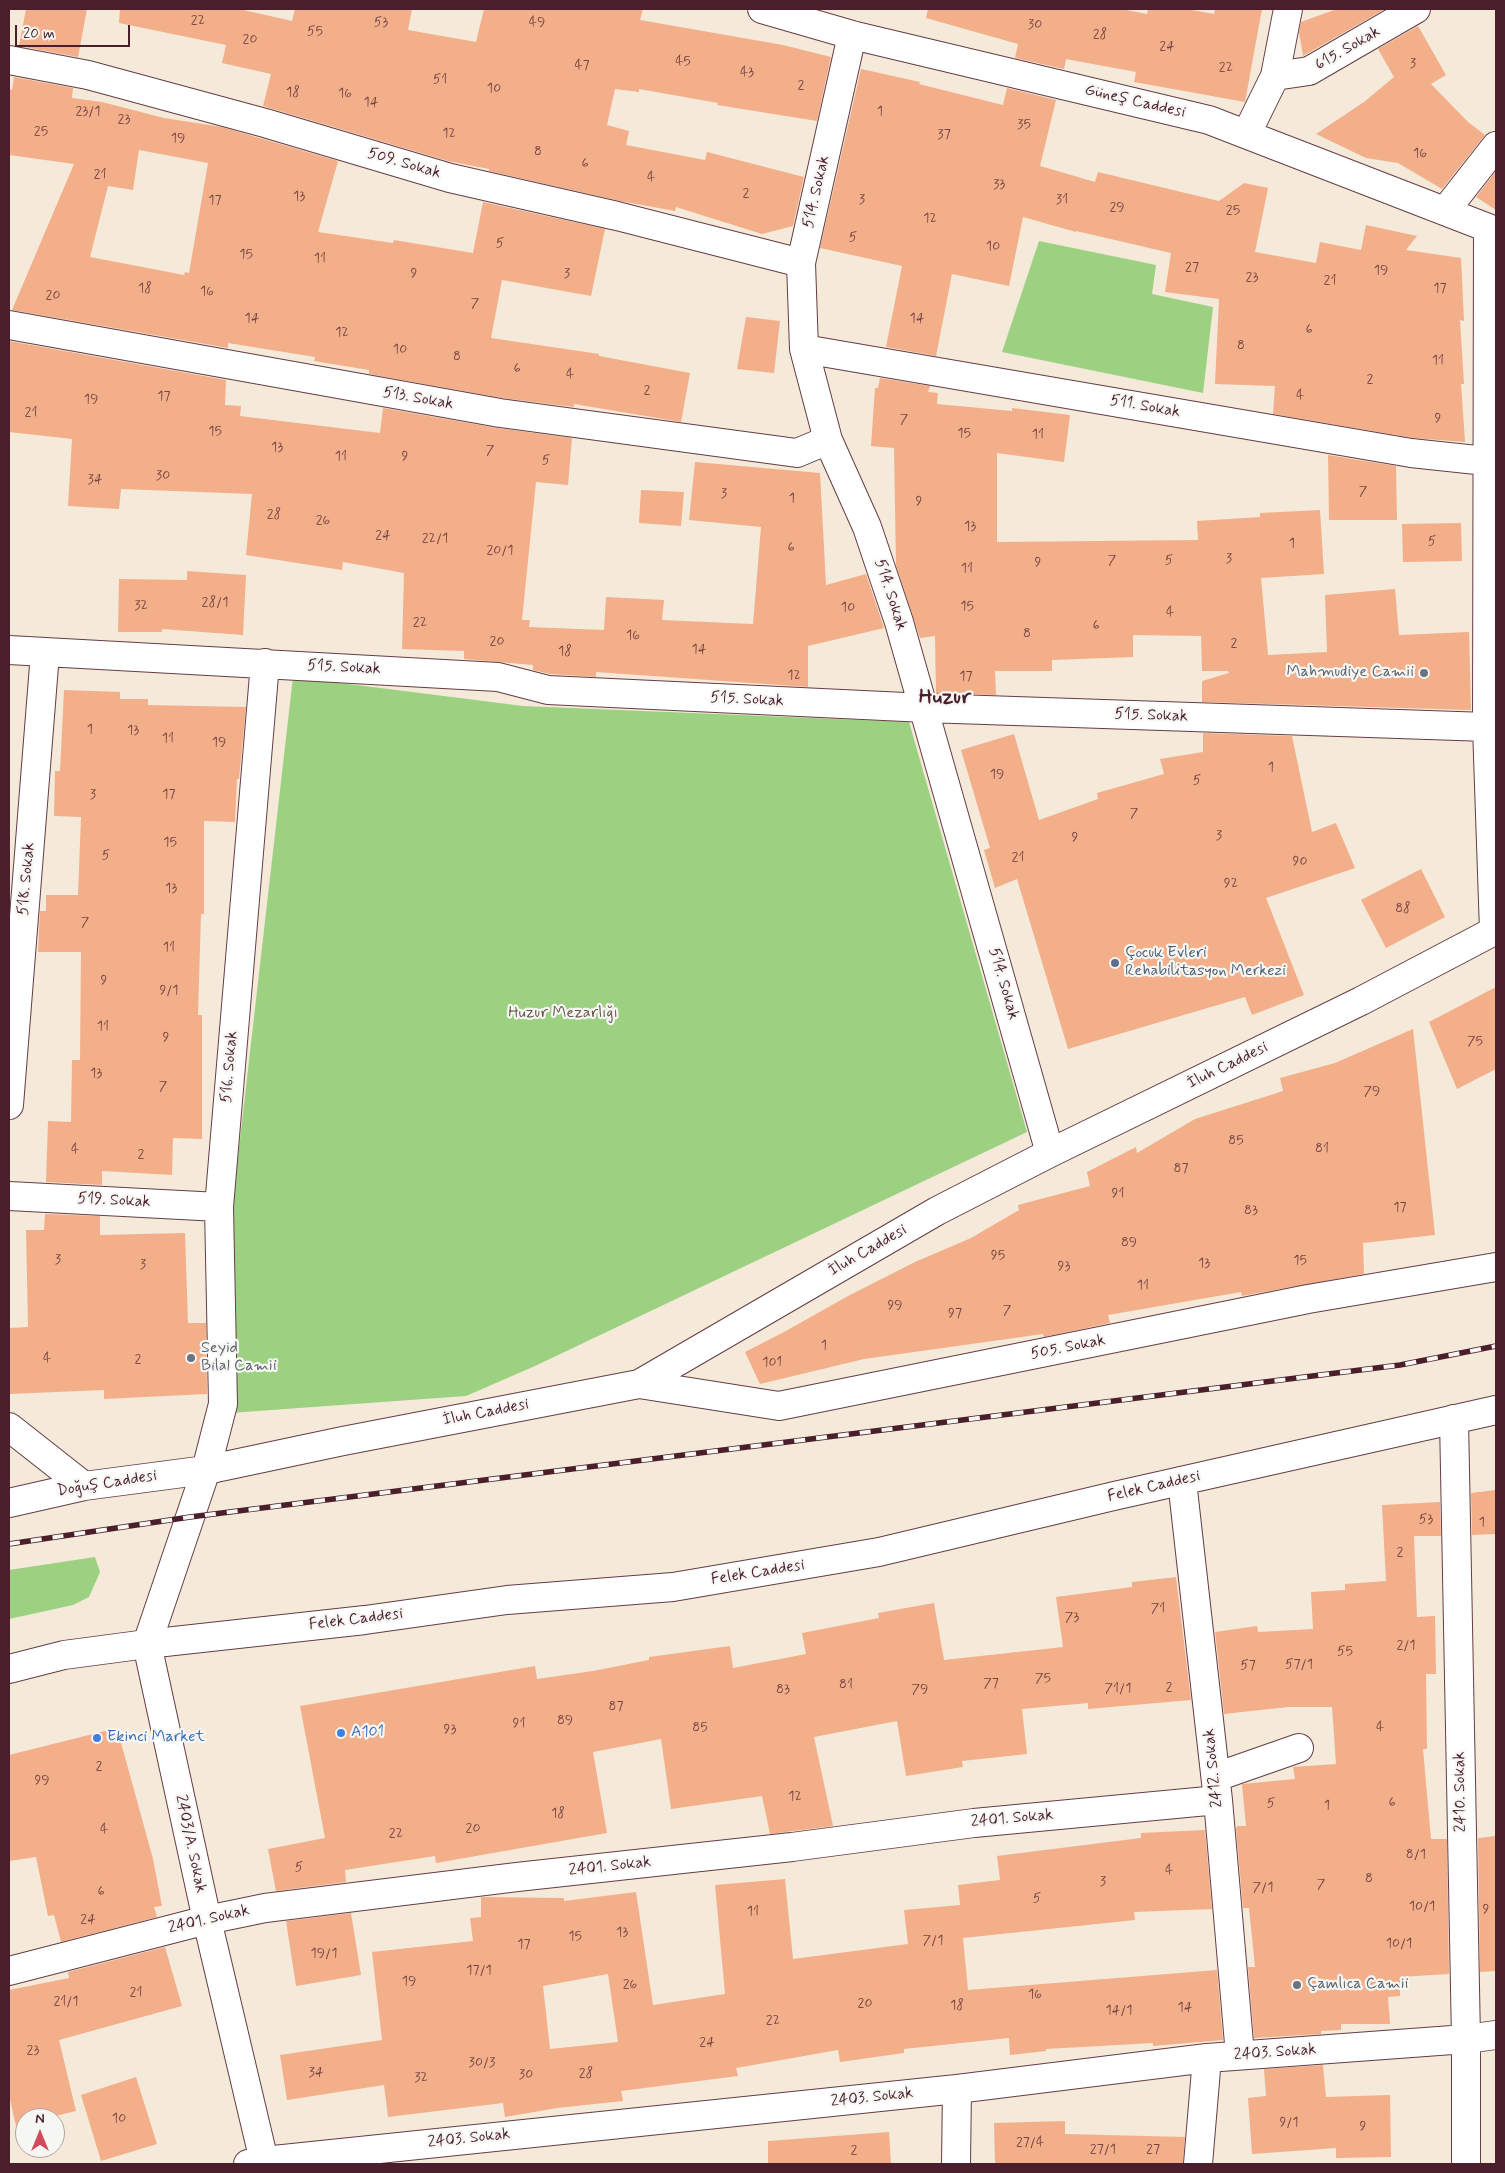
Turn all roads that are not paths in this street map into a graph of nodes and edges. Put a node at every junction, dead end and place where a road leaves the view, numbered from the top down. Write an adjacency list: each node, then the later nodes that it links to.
1 (762, 9): 4 (street, Güneş Caddesi)
2 (1288, 9): 6 (street)
3 (1416, 9): 6 (street, 615. Sokak)
4 (852, 35): 7 (street, Güneş Caddesi); 11 (street, 514. Sokak)
5 (9, 60): 11 (street, 509. Sokak)
6 (1275, 76): 7 (street)
7 (1247, 133): 9 (street, Güneş Caddesi)
8 (1496, 146): 9 (street)
9 (1446, 211): 10 (street, Güneş Caddesi)
10 (1492, 229): 15 (street)
11 (801, 263): 13 (street, 514. Sokak)
12 (9, 325): 14 (street, 513. Sokak)
13 (804, 349): 14 (street, 514. Sokak); 15 (street, 511. Sokak)
14 (828, 440): 19 (street, 514. Sokak)
15 (1486, 461): 20 (street)
16 (9, 650): 17 (street, 515. Sokak)
17 (45, 653): 18 (street, 515. Sokak); 22 (street, 518. Sokak)
18 (264, 663): 19 (street, 515. Sokak); 25 (street, 516. Sokak)
19 (926, 708): 20 (street, 515. Sokak); 23 (street, 514. Sokak)
20 (1487, 727): 21 (street)
21 (1495, 931): 23 (street, İluh Caddesi)
22 (9, 1105)
23 (1050, 1153): 27 (street, İluh Caddesi)
24 (9, 1196): 25 (street, 519. Sokak)
25 (219, 1207): 31 (street, 516. Sokak)
26 (1496, 1267): 27 (street, 505. Sokak)
27 (639, 1384): 31 (street, İluh Caddesi)
28 (1496, 1410): 29 (street, Felek Caddesi)
29 (1454, 1419): 32 (street, Felek Caddesi); 42 (street, 2410. Sokak)
30 (9, 1427): 33 (street)
31 (206, 1470): 33 (street, Doğuş Caddesi); 35 (street, 516. Sokak)
32 (1182, 1481): 35 (street, Felek Caddesi); 38 (street, 2412. Sokak)
33 (84, 1486): 34 (street, Doğuş Caddesi)
34 (9, 1503)
35 (147, 1644): 36 (street, Felek Caddesi); 39 (street, 2403/A. Sokak)
36 (9, 1669)
37 (1299, 1748): 38 (street, 2401. Sokak)
38 (1217, 1789): 39 (street, 2401. Sokak); 43 (street, 2412. Sokak)
39 (207, 1920): 40 (street, 2401. Sokak); 46 (street, 2403/A. Sokak)
40 (9, 1971)
41 (1496, 2035): 42 (street, 2403. Sokak)
42 (1466, 2039): 43 (street, 2403. Sokak); 49 (street, 2410. Sokak)
43 (1240, 2055): 44 (street, 2403. Sokak)
44 (1207, 2058): 45 (street, 2403. Sokak); 48 (street)
45 (957, 2089): 46 (street, 2403. Sokak); 47 (street)
46 (256, 2162)
47 (956, 2164)
48 (1198, 2164)
49 (1466, 2164)

